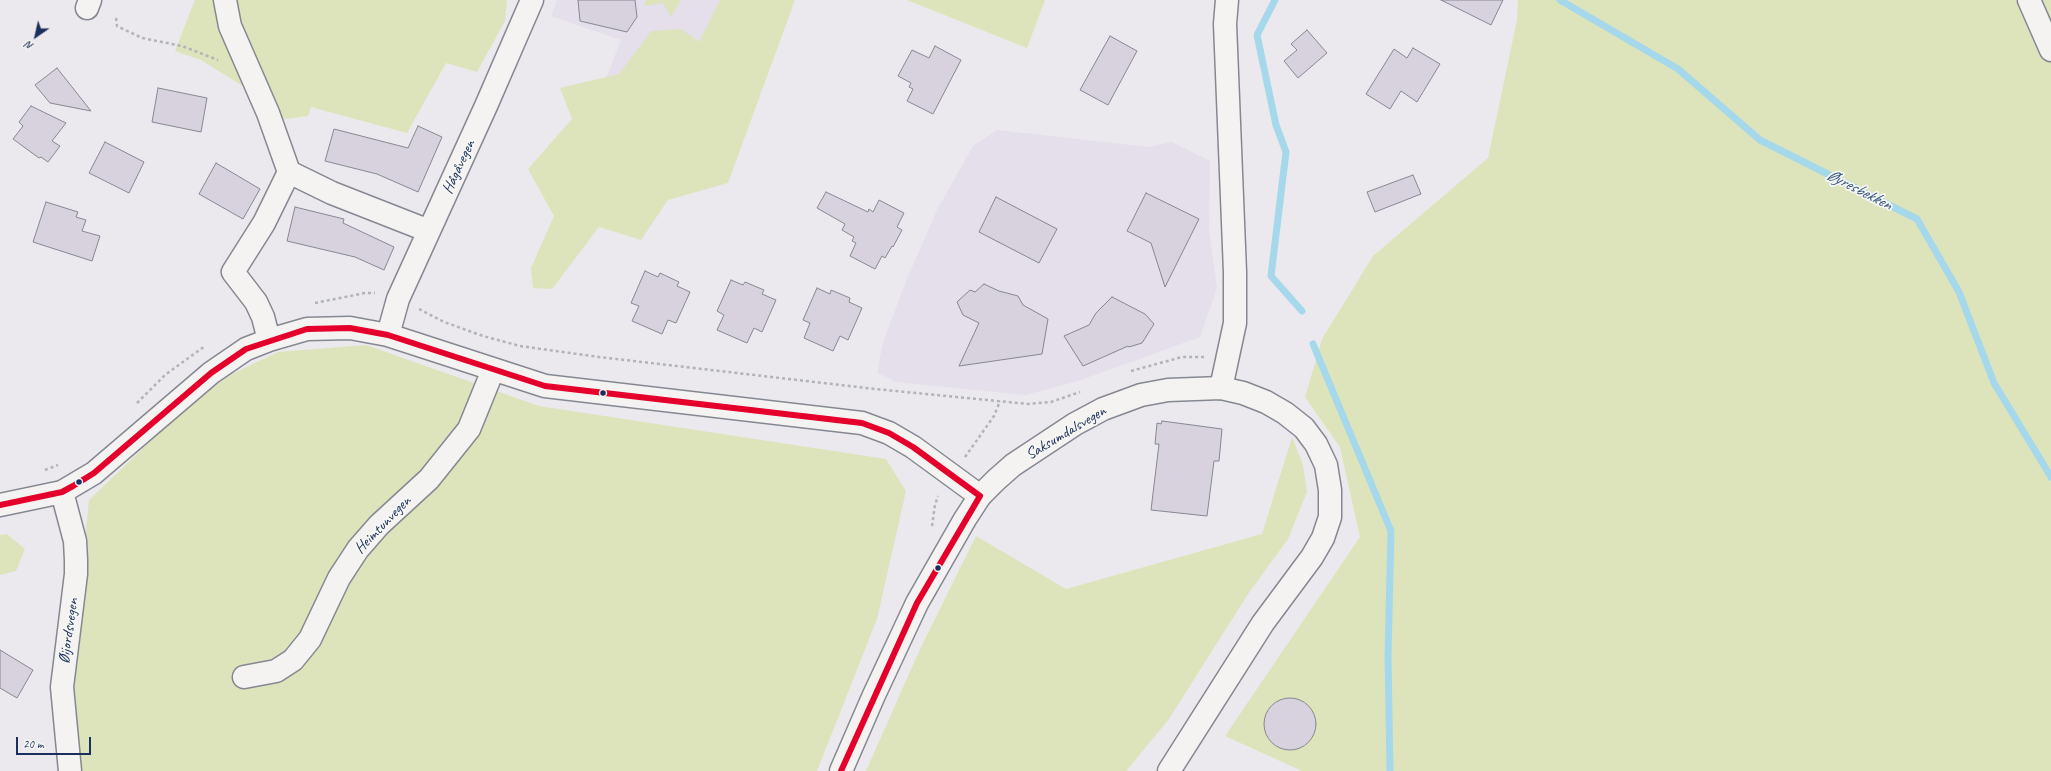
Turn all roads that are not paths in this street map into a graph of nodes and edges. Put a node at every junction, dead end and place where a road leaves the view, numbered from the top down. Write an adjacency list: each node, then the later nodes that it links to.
1 (225, 0): 6 (street)
2 (532, 0): 7 (street, Hågåvegen)
3 (1227, 0): 11 (street)
4 (2029, 0): 5 (street)
5 (2051, 50)
6 (289, 172): 7 (street); 9 (street)
7 (429, 231): 8 (street, Hågåvegen)
8 (388, 335): 9 (street); 10 (street)
9 (269, 340): 12 (street)
10 (493, 370): 13 (street); 15 (street, Heimtunvegen)
11 (1221, 388): 13 (street, Saksumdalsvegen); 18 (street, Saksumdalsvegen)
12 (62, 492): 14 (street); 16 (street, Øijordsvegen)
13 (980, 496): 17 (street, Saksumdalsvegen)
14 (0, 504)
15 (244, 677)
16 (70, 771)
17 (841, 771)
18 (1169, 771)

